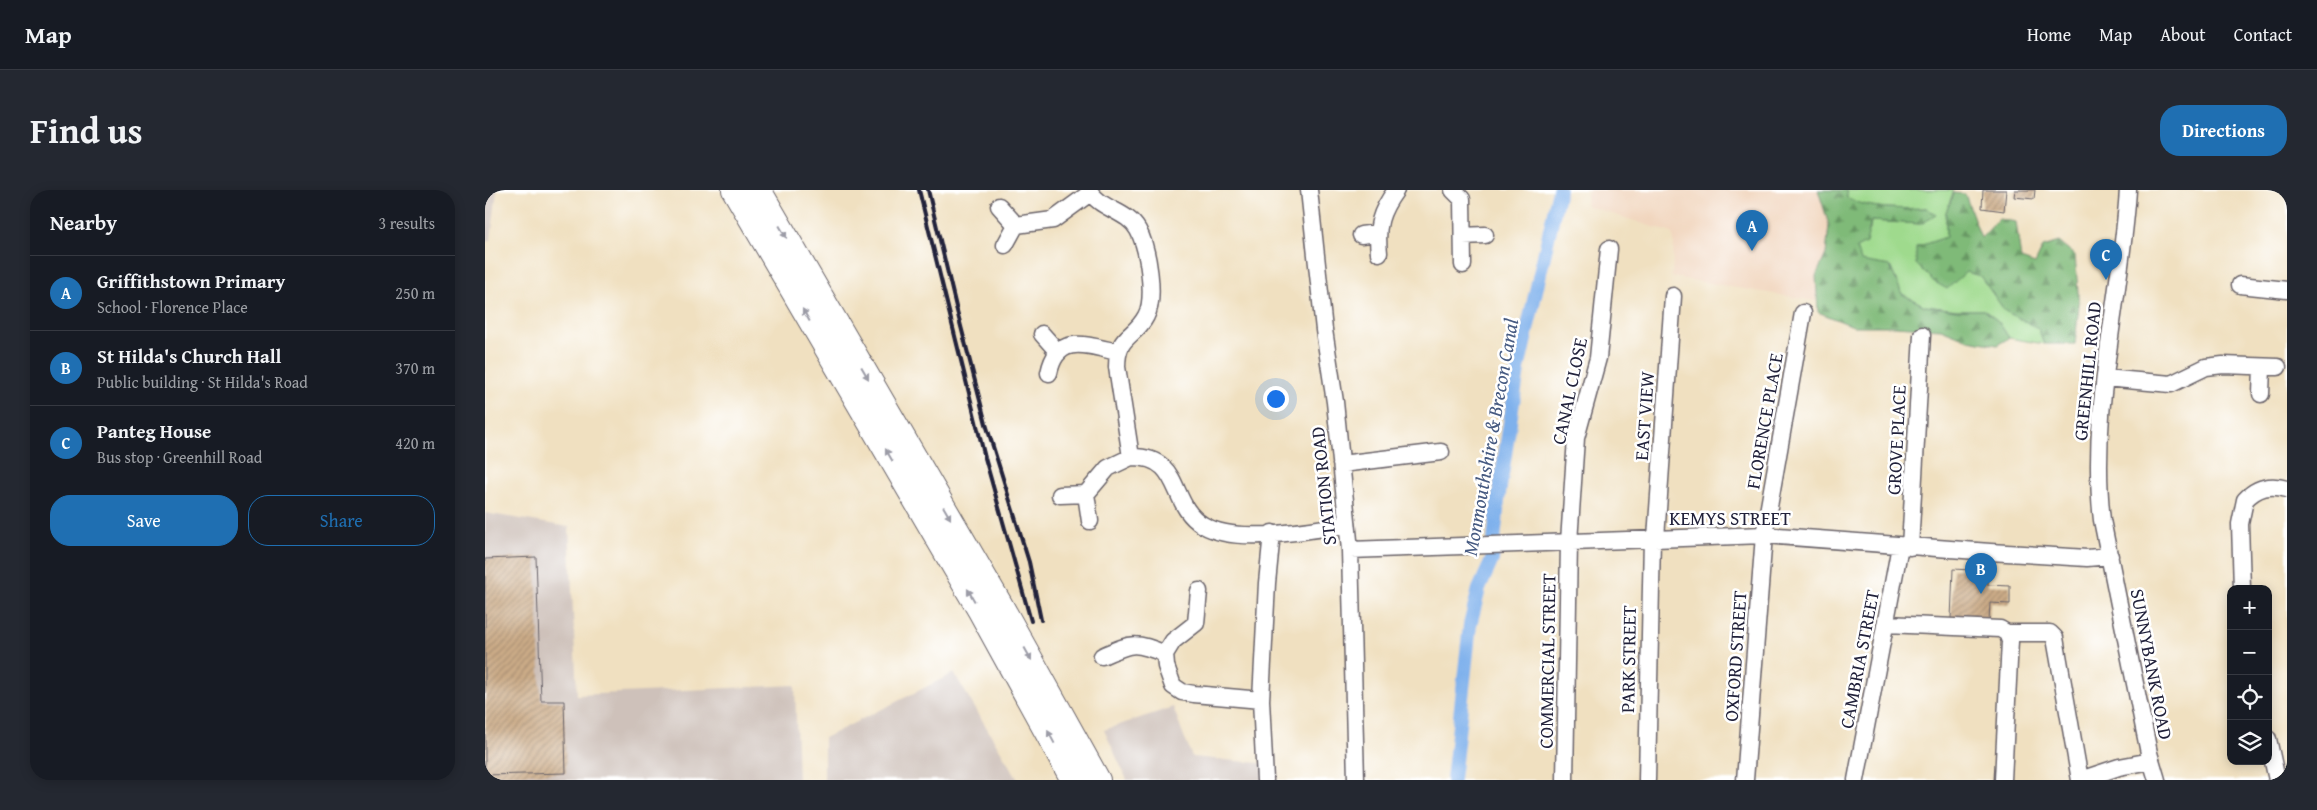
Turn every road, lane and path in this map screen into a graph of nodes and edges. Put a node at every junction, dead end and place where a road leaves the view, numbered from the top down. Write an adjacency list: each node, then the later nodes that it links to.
1 (734, 190): 52 (highway, one-way to 1)
2 (759, 190): 53 (highway, one-way to 53)
3 (1309, 190): 29 (street, STATION ROAD)
4 (1396, 190): 14 (street)
5 (1453, 190): 11 (street)
6 (2128, 190): 25 (street, GREENHILL ROAD)
7 (1089, 191): 9 (street); 23 (street)
8 (999, 206): 9 (street)
9 (1017, 226): 12 (street)
10 (1485, 235): 11 (street)
11 (1463, 236): 15 (street)
12 (1005, 245)
13 (1609, 248): 38 (street, CANAL CLOSE)
14 (1379, 253)
15 (1463, 265)
16 (2240, 285): 17 (street)
17 (2287, 290)
18 (1673, 296): 37 (street, EAST VIEW)
19 (1803, 313): 36 (street, FLORENCE PLACE)
20 (1042, 334): 22 (street)
21 (1922, 335): 39 (street, GROVE PLACE)
22 (1057, 351): 23 (street); 24 (street)
23 (1117, 352): 28 (street)
24 (1049, 374)
25 (2105, 378): 26 (street); 41 (street, GREENHILL ROAD)
26 (2261, 394)
27 (1441, 452): 29 (street)
28 (1131, 457): 31 (street); 35 (street)
29 (1341, 464): 34 (street, STATION ROAD)
30 (2287, 489): 42 (street)
31 (1086, 494): 32 (street); 33 (street)
32 (1061, 495)
33 (1090, 521)
34 (1347, 525): 35 (street); 40 (street, STATION ROAD)
35 (1272, 533): 48 (street)
36 (1764, 535): 37 (street, KEMYS STREET); 39 (street, KEMYS STREET); 58 (street, OXFORD STREET)
37 (1654, 538): 38 (street, KEMYS STREET); 57 (street, PARK STREET)
38 (1569, 542): 40 (street, KEMYS STREET); 56 (street, COMMERCIAL STREET)
39 (1905, 546): 41 (street, KEMYS STREET); 44 (street, CAMBRIA STREET)
40 (1350, 550): 55 (street, STATION ROAD)
41 (2110, 556): 50 (street, SUNNYBANK ROAD)
42 (2242, 585)
43 (1199, 591): 46 (street)
44 (1886, 624): 45 (street); 59 (street, CAMBRIA STREET)
45 (2007, 633): 60 (street); 61 (street)
46 (1165, 654): 47 (street); 48 (street)
47 (1101, 656)
48 (1261, 700): 54 (street)
49 (2272, 751): 51 (street)
50 (2151, 761): 61 (street); 62 (street, SUNNYBANK ROAD)
51 (2280, 774)
52 (1073, 780)
53 (1098, 780)
54 (1265, 780)
55 (1356, 780)
56 (1565, 780)
57 (1647, 780)
58 (1745, 780)
59 (1856, 780)
60 (2003, 780)
61 (2080, 780)
62 (2157, 780)

